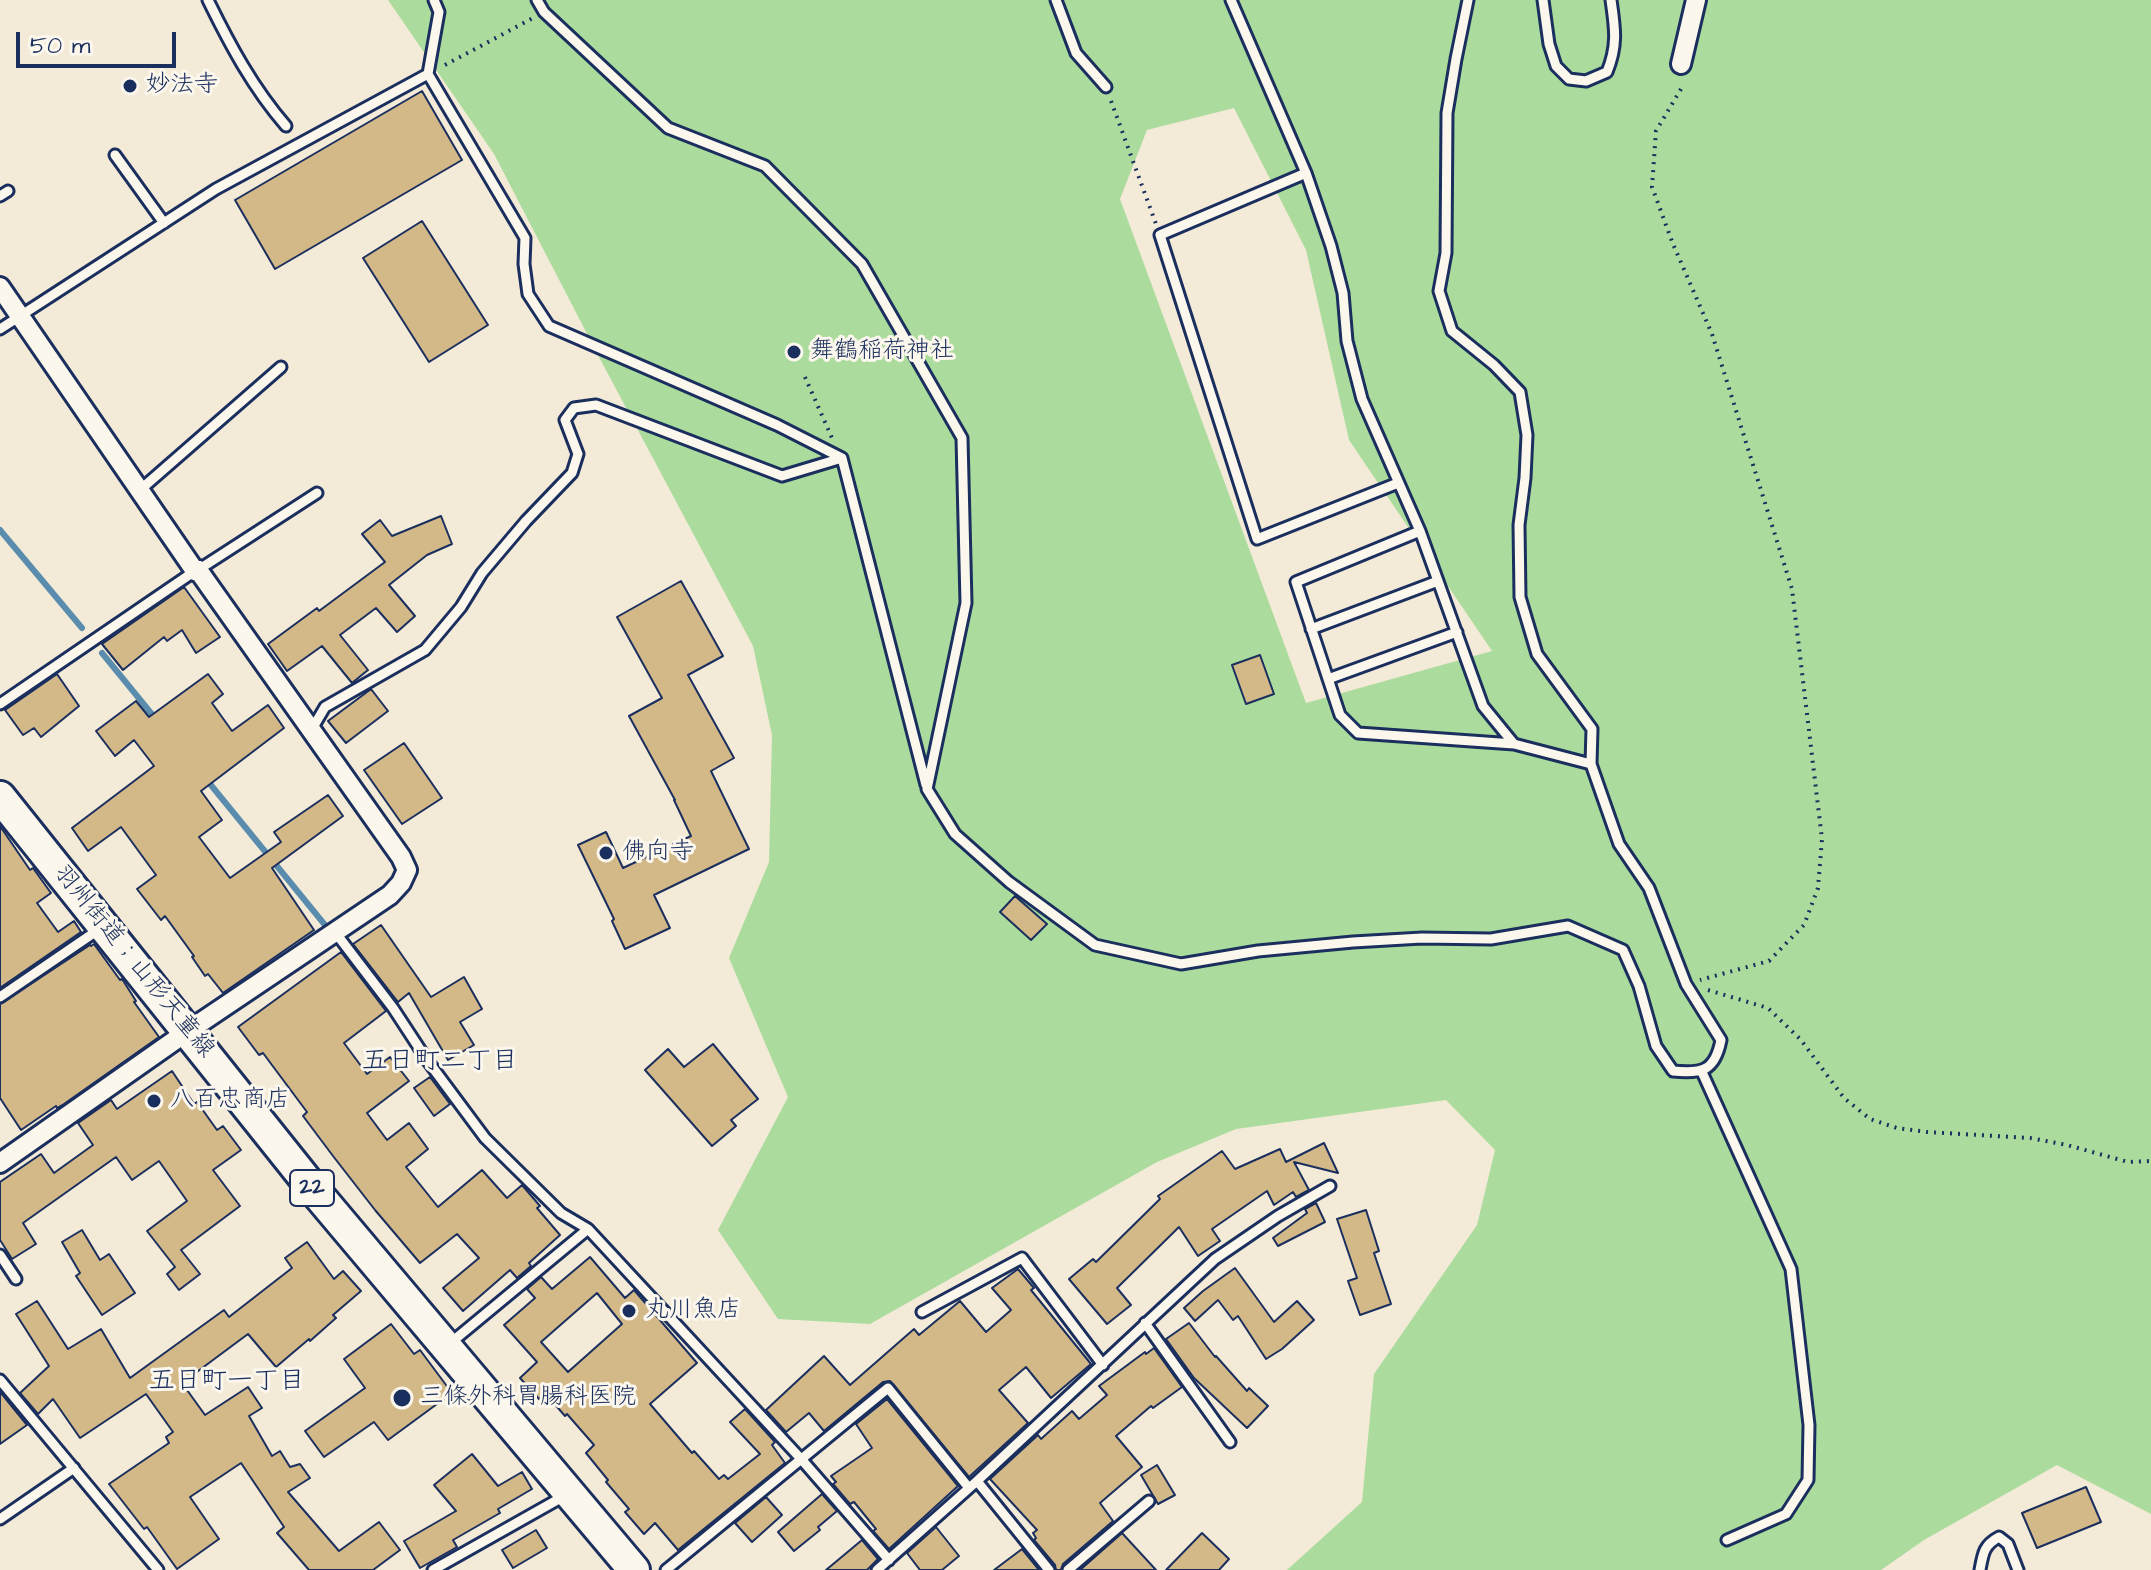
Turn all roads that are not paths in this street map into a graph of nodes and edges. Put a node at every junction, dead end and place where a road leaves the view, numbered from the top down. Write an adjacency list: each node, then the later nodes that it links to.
1 (208, 0): 13 (lane)
2 (434, 0): 11 (lane)
3 (537, 0): 35 (lane)
4 (1056, 0): 12 (lane)
5 (1231, 0): 15 (lane)
6 (1468, 0): 34 (lane)
7 (1543, 0): 8 (lane)
8 (1611, 0)
9 (1696, 0): 10 (street)
10 (1681, 64)
11 (428, 74): 16 (lane); 21 (lane)
12 (1106, 87)
13 (286, 126)
14 (115, 155): 16 (lane)
15 (1306, 173): 22 (lane); 22 (lane)
16 (164, 223): 18 (lane)
17 (0, 287): 18 (street)
18 (20, 317): 19 (lane); 23 (street)
19 (0, 329)
20 (281, 367): 23 (lane)
21 (842, 458): 32 (lane); 35 (lane)
22 (1398, 483): 25 (lane)
23 (140, 490): 26 (street)
24 (317, 493): 26 (lane)
25 (1420, 531): 27 (lane); 28 (lane)
26 (196, 571): 31 (lane); 32 (street)
27 (1438, 581): 28 (lane); 29 (lane)
28 (1311, 629): 30 (lane)
29 (1457, 632): 30 (lane); 33 (lane)
30 (1328, 679): 33 (lane)
31 (0, 704)
32 (312, 729): 38 (street)
33 (1514, 744): 34 (lane)
34 (1591, 764): 41 (lane)
35 (927, 789): 41 (lane)
36 (0, 797): 37 (main road, 羽州街道；山形天童線 / 22)
37 (104, 926): 39 (lane); 40 (main road, 羽州街道；山形天童線 / 22)
38 (335, 932): 40 (street); 44 (lane)
39 (0, 997)
40 (188, 1031): 42 (street); 49 (main road, 羽州街道；山形天童線 / 22)
41 (1702, 1072): 59 (lane)
42 (0, 1163)
43 (1330, 1186): 48 (lane)
44 (588, 1229): 49 (lane); 53 (lane)
45 (0, 1255): 46 (lane)
46 (16, 1279)
47 (922, 1312): 50 (lane)
48 (1145, 1323): 50 (lane); 52 (lane)
49 (445, 1347): 56 (main road, 羽州街道；山形天童線 / 22)
50 (1103, 1365): 55 (lane)
51 (0, 1380): 54 (lane)
52 (1230, 1442)
53 (802, 1460): 55 (lane); 60 (lane); 64 (lane)
54 (74, 1468): 58 (lane); 61 (lane)
55 (973, 1485): 60 (lane); 66 (lane)
56 (569, 1494): 62 (lane); 63 (main road, 羽州街道；山形天童線 / 22)
57 (1149, 1501): 67 (lane)
58 (0, 1519)
59 (1727, 1540)
60 (889, 1560): 65 (lane)
61 (158, 1570)
62 (433, 1570)
63 (634, 1570)
64 (666, 1570)
65 (877, 1570)
66 (1049, 1570)
67 (1068, 1570)
68 (1980, 1570): 69 (lane)
69 (2018, 1570)

